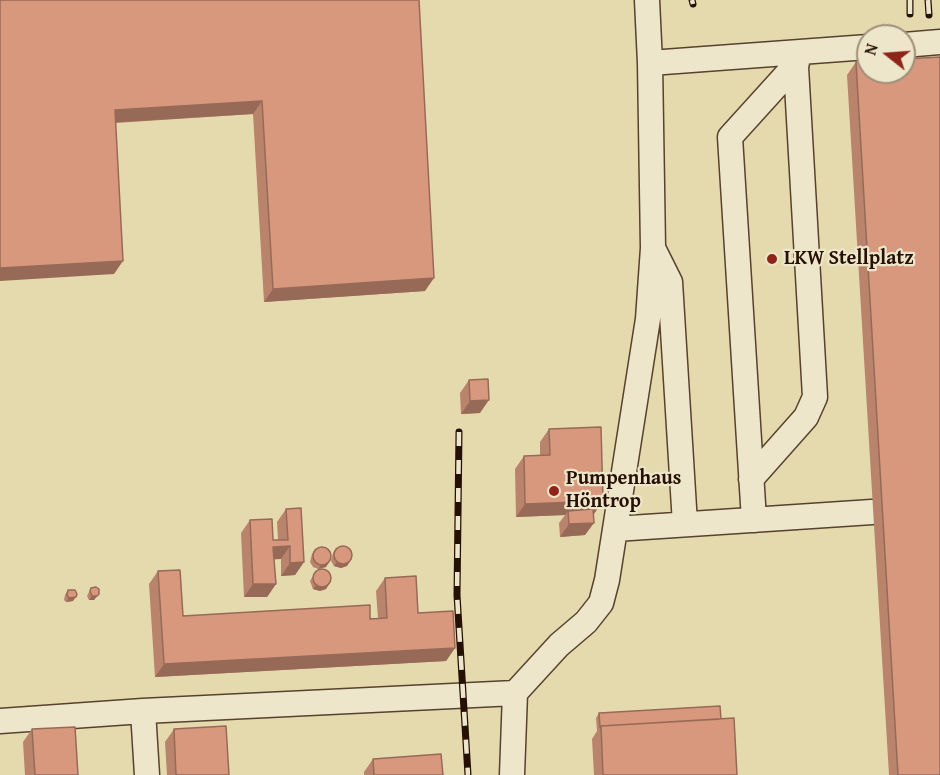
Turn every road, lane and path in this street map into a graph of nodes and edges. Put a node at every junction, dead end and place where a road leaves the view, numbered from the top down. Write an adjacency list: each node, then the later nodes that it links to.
1 (647, 0): 6 (lane)
2 (940, 42): 3 (lane)
3 (916, 44)
4 (856, 49): 5 (lane)
5 (797, 58): 6 (lane); 8 (lane); 8 (lane)
6 (650, 63): 7 (lane)
7 (653, 248): 11 (lane); 12 (lane)
8 (751, 479): 10 (lane)
9 (872, 512): 10 (lane)
10 (754, 520): 11 (lane)
11 (685, 525): 12 (lane)
12 (615, 529): 13 (lane)
13 (515, 693): 14 (lane); 17 (lane)
14 (143, 711): 15 (lane); 16 (lane)
15 (0, 721)
16 (147, 775)
17 (512, 775)

